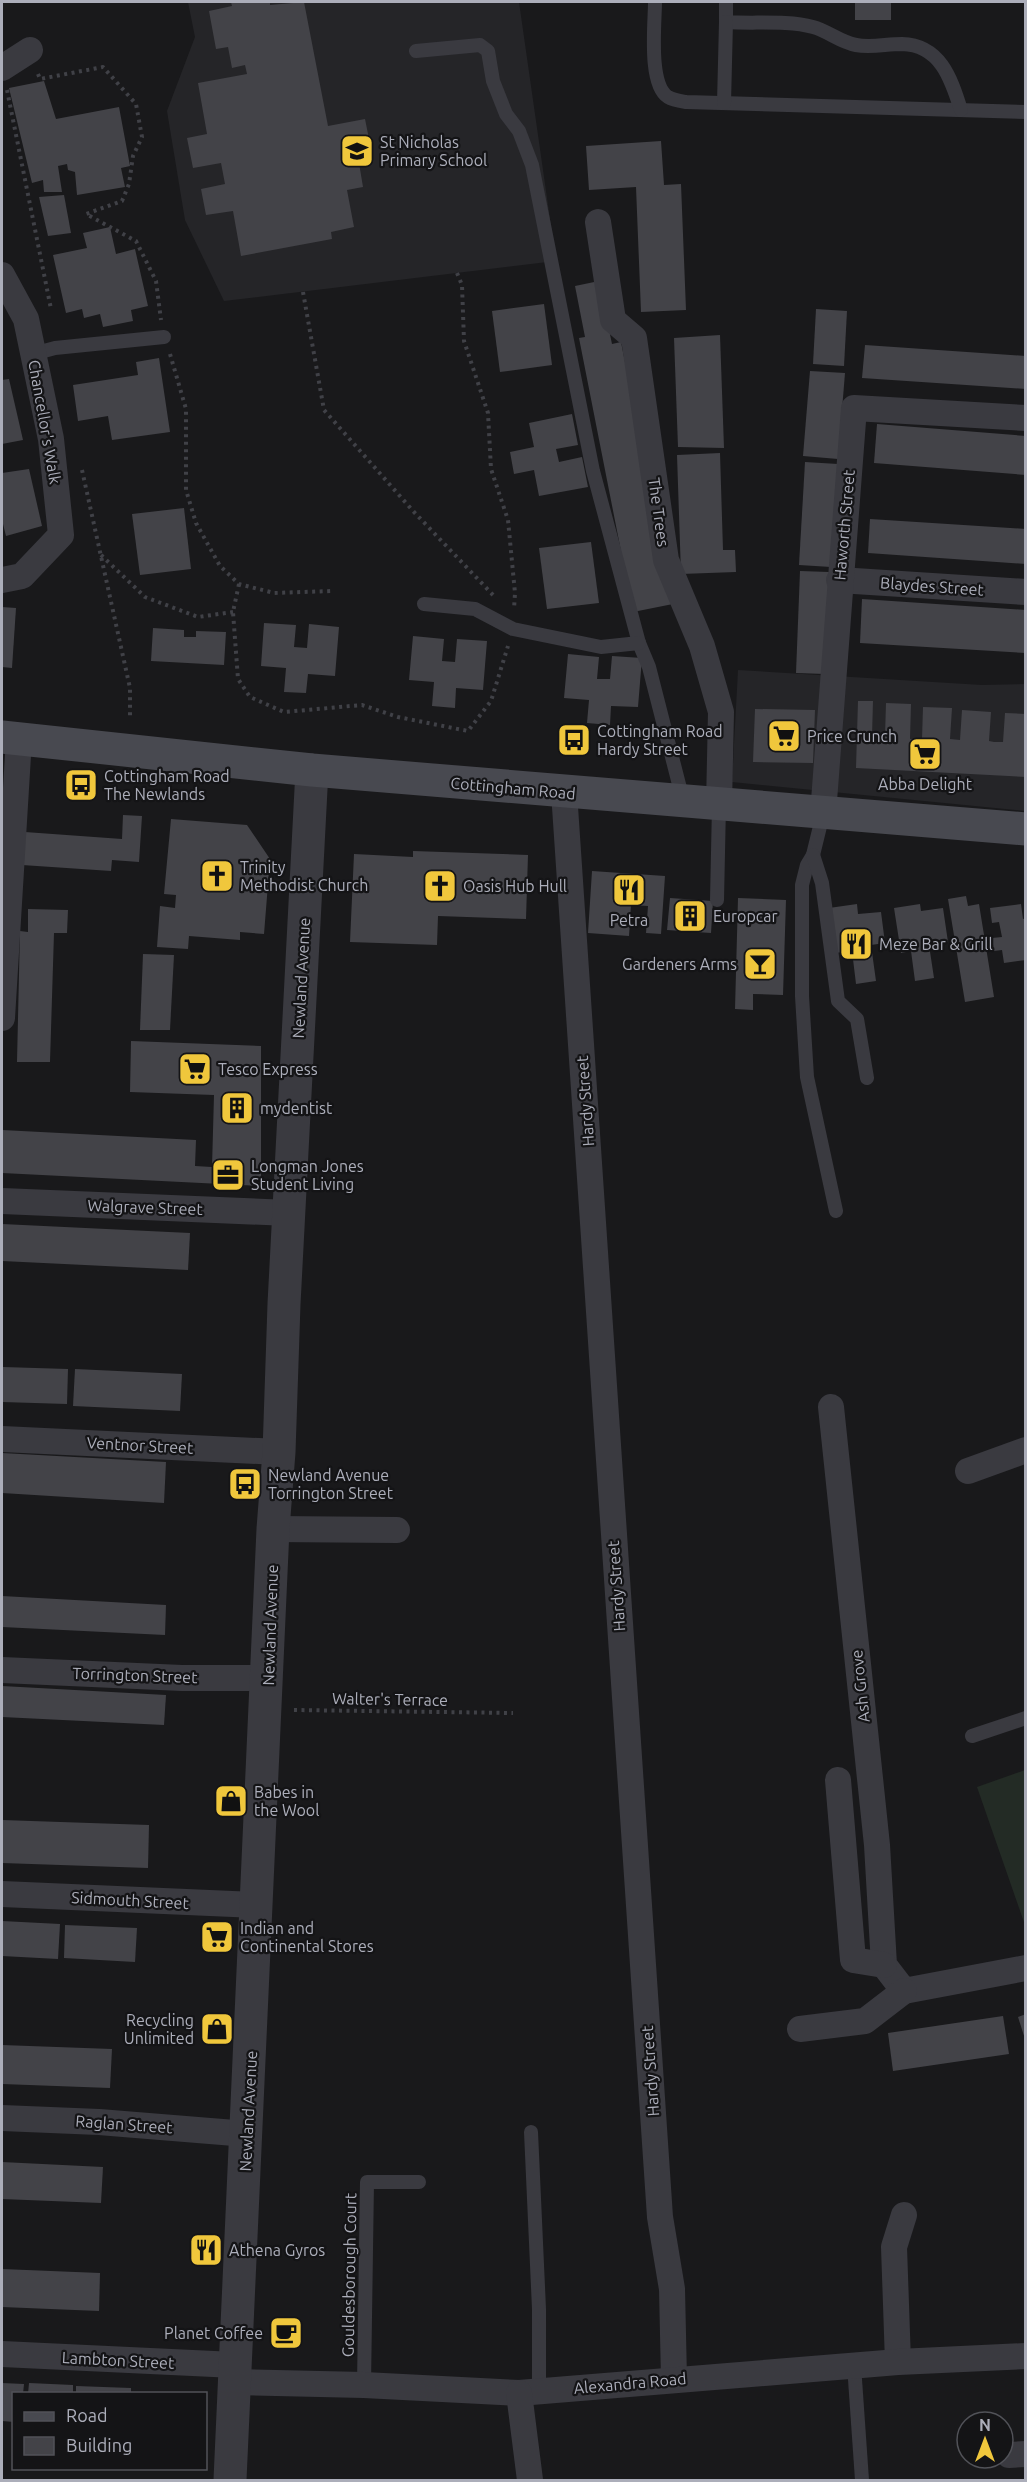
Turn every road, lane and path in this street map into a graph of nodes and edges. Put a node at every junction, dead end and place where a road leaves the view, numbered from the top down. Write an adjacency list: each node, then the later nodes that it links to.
1 (655, 2): 7 (lane)
2 (726, 2): 3 (lane)
3 (726, 22): 7 (lane); 8 (lane)
4 (416, 51): 26 (lane)
5 (33, 60): 6 (street); 14 (path)
6 (2, 68)
7 (724, 103): 8 (lane)
8 (961, 110): 9 (lane)
9 (1026, 112)
10 (598, 222): 31 (street, The Trees)
11 (457, 273): 25 (path)
12 (2, 275): 15 (street, Chancellor's Walk)
13 (303, 291): 25 (path)
14 (164, 337): 15 (lane); 20 (path)
15 (33, 354): 18 (street, Chancellor's Walk)
16 (1026, 418): 19 (street, Haworth Street)
17 (101, 555): 24 (path)
18 (2, 580)
19 (839, 580): 22 (street, Blaydes Street); 32 (street, Haworth Street)
20 (239, 584): 21 (path); 24 (path)
21 (333, 591)
22 (1026, 592)
23 (423, 604): 25 (lane)
24 (233, 612): 25 (path)
25 (513, 629): 26 (lane)
26 (639, 643): 30 (lane)
27 (10, 738): 28 (main road, Cottingham Road); 36 (street)
28 (312, 770): 29 (main road, Cottingham Road); 40 (street, Newland Avenue)
29 (564, 792): 30 (main road, Cottingham Road); 70 (street, Hardy Street)
30 (684, 802): 31 (main road, Cottingham Road)
31 (719, 805): 32 (main road, Cottingham Road); 35 (lane)
32 (823, 814): 33 (main road, Cottingham Road); 34 (lane)
33 (1026, 830)
34 (813, 855): 37 (lane); 39 (lane)
35 (717, 900)
36 (2, 1018)
37 (867, 1078)
38 (2, 1201): 40 (street, Walgrave Street)
39 (836, 1211)
40 (289, 1213): 44 (street, Newland Avenue)
41 (831, 1407): 56 (street, Ash Grove)
42 (2, 1439): 44 (street, Ventnor Street)
43 (1026, 1449): 45 (street)
44 (279, 1452): 46 (street, Newland Avenue)
45 (968, 1471)
46 (273, 1529): 47 (street); 49 (street, Newland Avenue)
47 (397, 1530)
48 (2, 1670): 49 (street, Torrington Street)
49 (267, 1694): 50 (path, Walter's Terrace); 55 (street, Newland Avenue)
50 (513, 1713)
51 (1026, 1718): 52 (lane)
52 (972, 1736)
53 (838, 1780): 56 (street)
54 (2, 1894): 55 (street, Sidmouth Street)
55 (258, 1905): 62 (street, Newland Avenue)
56 (884, 1965): 58 (street)
57 (1026, 1968): 58 (street)
58 (904, 1991): 59 (street)
59 (800, 2028)
60 (2, 2118): 62 (street, Raglan Street)
61 (531, 2132): 72 (lane)
62 (247, 2133): 69 (street, Newland Avenue)
63 (419, 2182): 71 (lane, Gouldesborough Court)
64 (904, 2215): 67 (street)
65 (2, 2354): 69 (street, Lambton Street)
66 (1026, 2355): 67 (street, Alexandra Road)
67 (898, 2362): 68 (street, Alexandra Road)
68 (855, 2366): 70 (street, Alexandra Road); 75 (lane)
69 (235, 2374): 71 (street, Alexandra Road); 73 (street, Newland Avenue)
70 (674, 2379): 72 (street, Alexandra Road)
71 (364, 2385): 72 (street, Alexandra Road)
72 (529, 2392): 74 (street)
73 (230, 2481)
74 (530, 2481)
75 (862, 2481)

